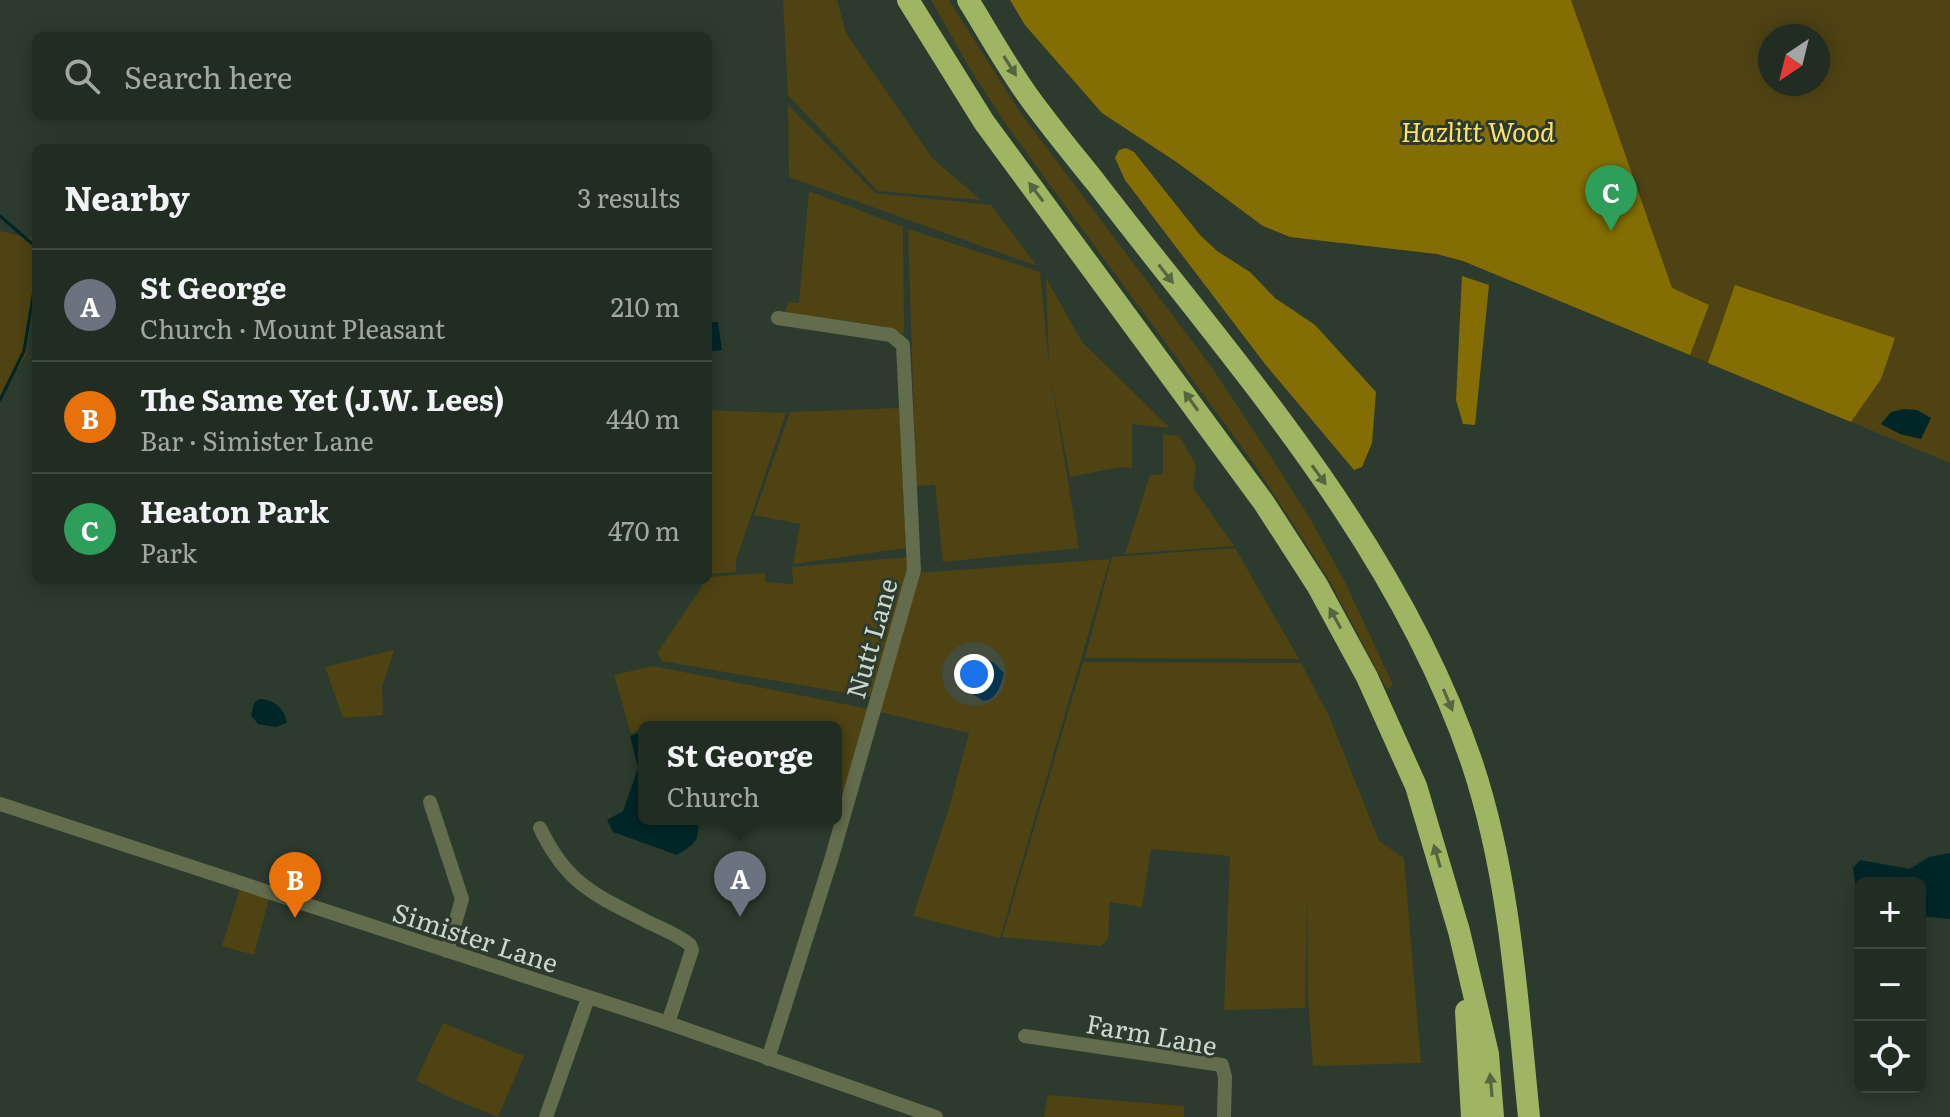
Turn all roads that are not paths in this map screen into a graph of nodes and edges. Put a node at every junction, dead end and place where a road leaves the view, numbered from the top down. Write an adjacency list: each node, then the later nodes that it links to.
1 (908, 0): 9 (highway, one-way to 1)
2 (968, 0): 11 (highway, one-way to 11)
3 (778, 318): 6 (street, Nutt Lane)
4 (430, 802): 10 (street)
5 (0, 804): 10 (street, Simister Lane)
6 (842, 822)
7 (841, 825): 15 (street, Nutt Lane)
8 (540, 828): 13 (street)
9 (1459, 931): 19 (highway); 20 (highway, one-way to 9)
10 (447, 951): 12 (street, Simister Lane)
11 (1514, 971): 21 (highway); 22 (highway)
12 (588, 998): 13 (street, Simister Lane); 16 (street)
13 (668, 1023): 15 (street, Simister Lane)
14 (1025, 1036): 18 (street, Farm Lane)
15 (768, 1059): 17 (street, Simister Lane)
16 (546, 1117)
17 (936, 1117)
18 (1224, 1117)
19 (1472, 1117)
20 (1493, 1117)
21 (1514, 1117)
22 (1529, 1117)

